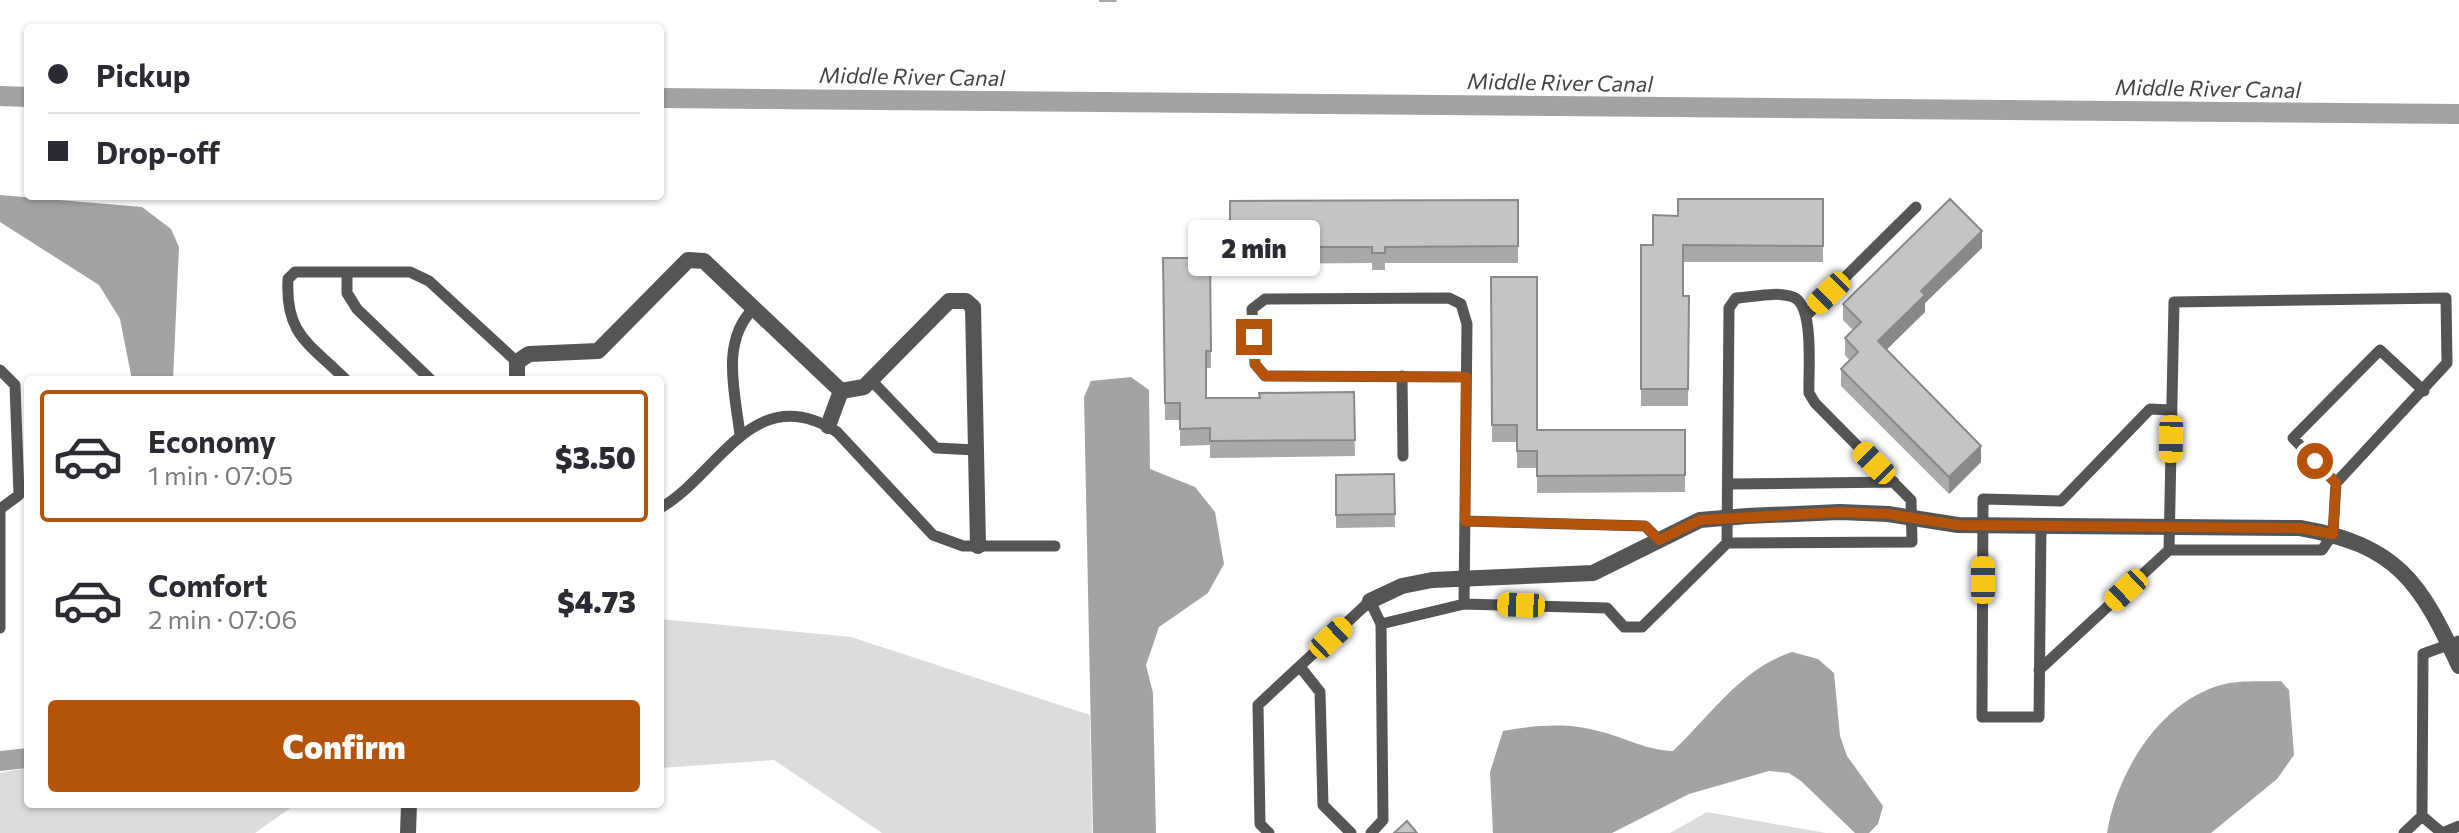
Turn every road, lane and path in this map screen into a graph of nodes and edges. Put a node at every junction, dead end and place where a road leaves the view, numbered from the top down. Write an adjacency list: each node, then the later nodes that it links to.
1 (1916, 207): 4 (lane)
2 (347, 272): 5 (lane); 7 (lane); 8 (lane)
3 (754, 308): 5 (street); 13 (street); 17 (lane)
4 (1808, 314): 20 (lane); 22 (lane)
5 (517, 362): 9 (street)
6 (0, 370): 40 (lane)
7 (342, 376)
8 (427, 376)
9 (517, 376)
10 (1402, 376): 11 (lane); 11 (lane); 19 (lane)
11 (1466, 377): 26 (lane)
12 (871, 380): 13 (street); 18 (lane); 18 (street)
13 (841, 391): 16 (street)
14 (2424, 391): 15 (lane); 21 (lane); 21 (lane)
15 (2171, 410): 27 (lane); 29 (lane)
16 (828, 426): 17 (lane); 33 (lane)
17 (740, 435): 23 (lane)
18 (976, 450): 33 (street)
19 (1403, 456)
20 (1894, 482): 22 (lane); 25 (lane)
21 (2336, 483): 30 (lane)
22 (1729, 484): 24 (lane)
23 (664, 504)
24 (1729, 517): 25 (street); 31 (street); 32 (lane)
25 (1913, 518): 27 (street); 32 (lane)
26 (1465, 521): 31 (lane); 36 (lane)
27 (1983, 525): 28 (street); 44 (lane)
28 (2041, 526): 29 (street); 44 (lane)
29 (2170, 528): 30 (street); 35 (lane)
30 (2333, 534): 35 (lane); 41 (street)
31 (1659, 540): 36 (street)
32 (1727, 543): 38 (lane)
33 (978, 546): 34 (lane)
34 (1055, 546)
35 (2169, 550): 44 (lane)
36 (1465, 579): 37 (street); 38 (lane)
37 (1370, 601): 39 (lane); 43 (lane)
38 (1464, 604): 39 (lane)
39 (1381, 624): 51 (lane)
40 (0, 628)
41 (2454, 643): 42 (street); 46 (lane)
42 (2459, 666)
43 (1301, 668): 49 (lane); 50 (lane)
44 (2039, 670)
45 (409, 808): 48 (street)
46 (2422, 816): 47 (lane); 52 (lane)
47 (2459, 826)
48 (408, 833)
49 (1269, 833)
50 (1351, 833)
51 (1371, 833)
52 (2404, 833)

